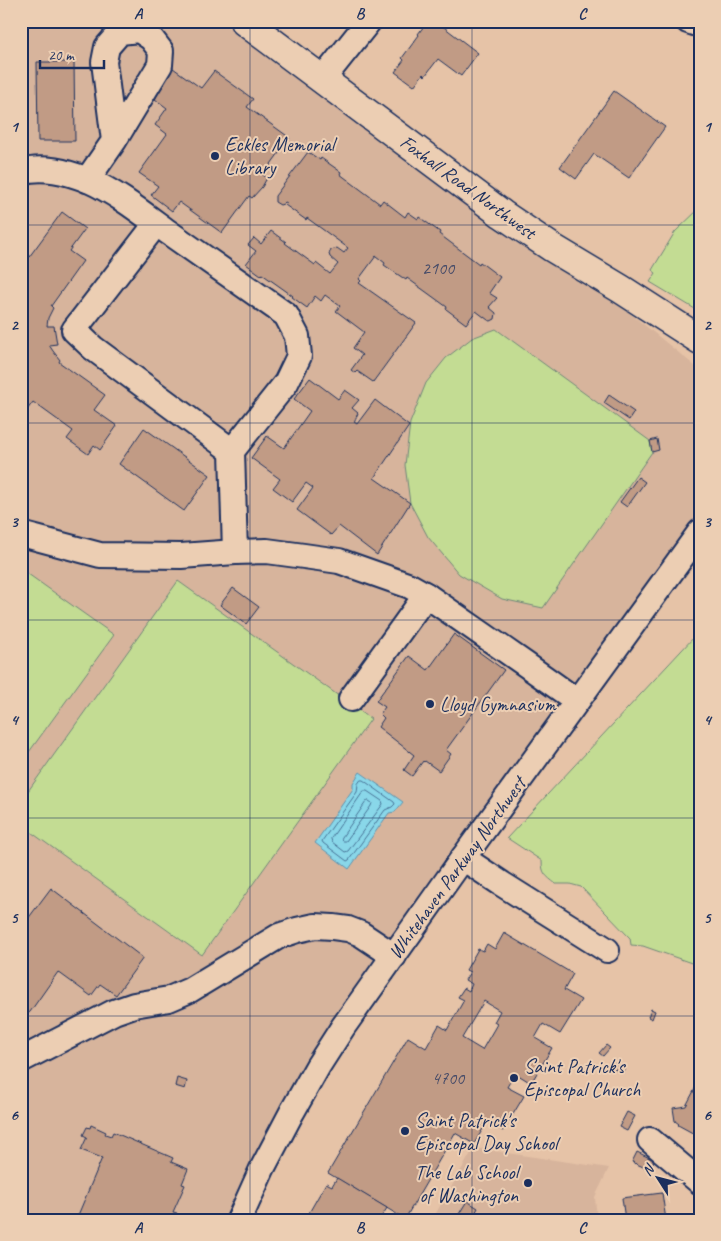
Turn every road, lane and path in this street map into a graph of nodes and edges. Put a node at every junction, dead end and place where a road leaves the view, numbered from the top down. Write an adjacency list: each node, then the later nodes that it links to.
1 (244, 21): 5 (main road, Foxhall Road Northwest)
2 (369, 21): 5 (street)
3 (688, 21): 4 (street)
4 (700, 25)
5 (322, 80): 10 (main road, Foxhall Road Northwest)
6 (114, 141): 8 (street)
7 (21, 172): 8 (street)
8 (87, 180): 9 (street)
9 (156, 224): 11 (street); 11 (street)
10 (700, 340)
11 (232, 451): 14 (street)
12 (700, 532): 17 (street, Whitehaven Parkway Northwest)
13 (21, 534): 14 (street)
14 (234, 552): 15 (street)
15 (426, 595): 16 (street); 17 (street)
16 (351, 698)
17 (576, 701): 18 (street, Whitehaven Parkway Northwest)
18 (463, 858): 19 (street); 20 (street, Whitehaven Parkway Northwest)
19 (608, 950)
20 (394, 956): 21 (street); 24 (street, Whitehaven Parkway Northwest)
21 (21, 1060)
22 (650, 1140): 23 (street)
23 (700, 1182)
24 (239, 1220)

